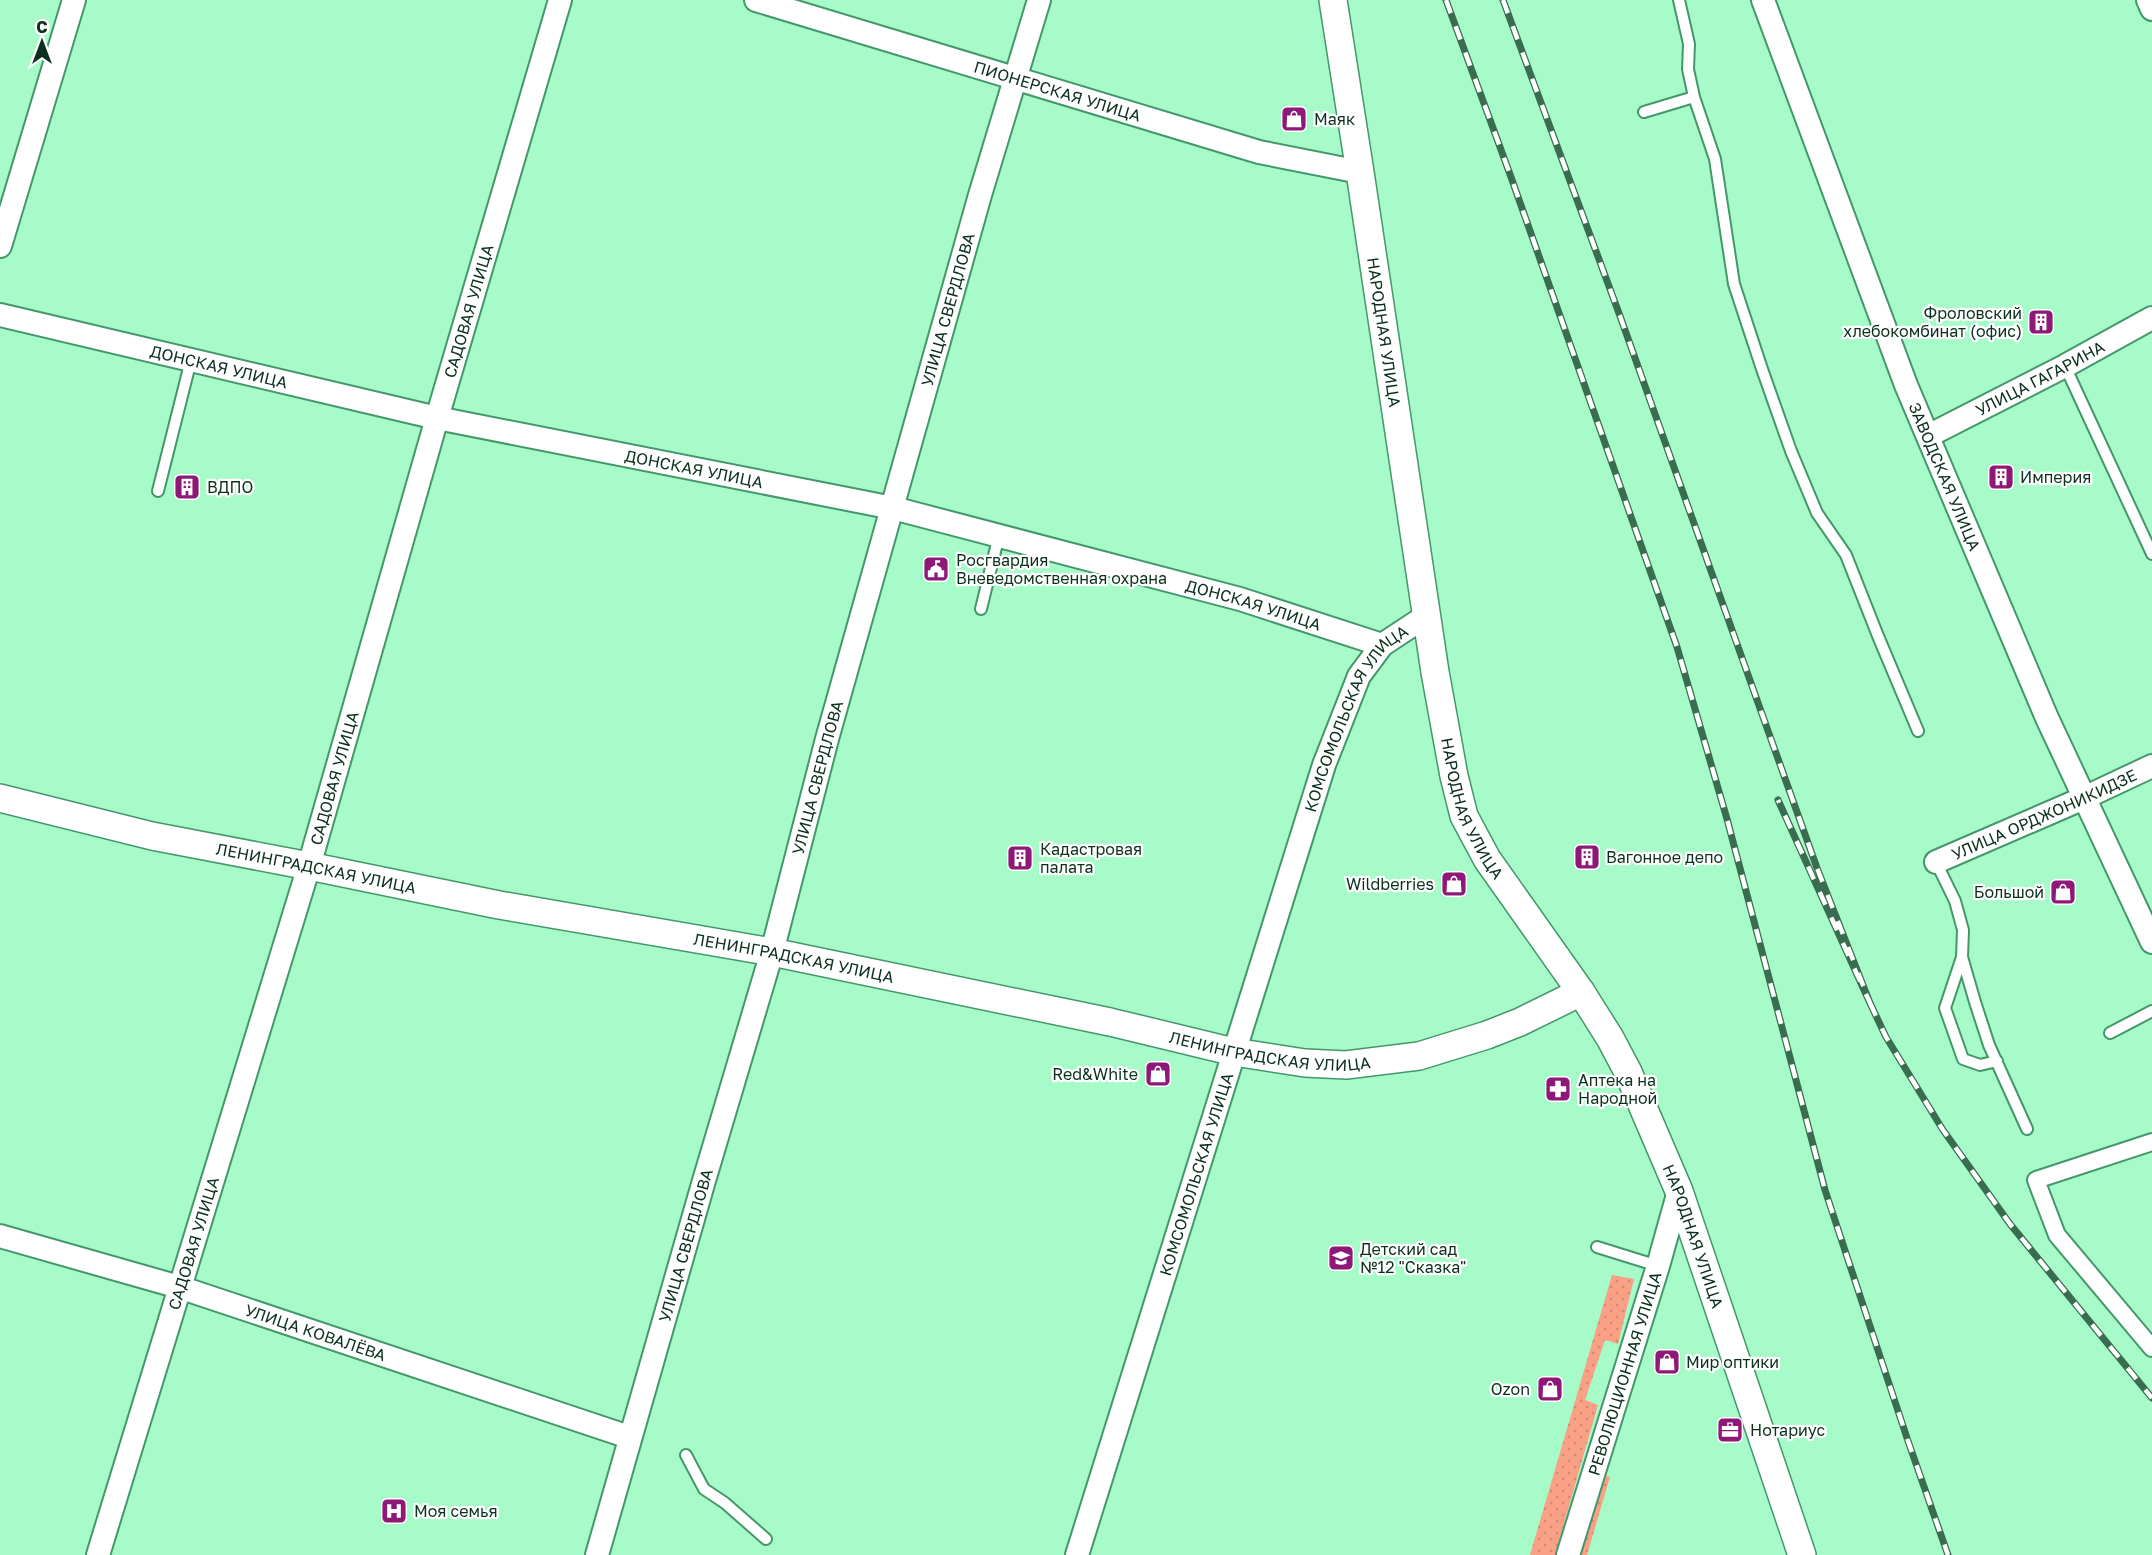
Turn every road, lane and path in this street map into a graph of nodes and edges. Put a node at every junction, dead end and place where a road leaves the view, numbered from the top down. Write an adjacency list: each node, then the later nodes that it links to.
1 (74, 0): 14 (street)
2 (560, 0): 19 (street, САДОВАЯ УЛИЦА)
3 (756, 0): 10 (street, ПИОНЕРСКАЯ УЛИЦА)
4 (1039, 0): 10 (street, УЛИЦА СВЕРДЛОВА)
5 (1333, 0): 13 (street, НАРОДНАЯ УЛИЦА)
6 (1679, 0): 11 (lane)
7 (1763, 0): 20 (street, ЗАВОДСКАЯ УЛИЦА)
8 (2148, 0): 9 (street)
9 (2152, 9)
10 (1017, 78): 13 (street, ПИОНЕРСКАЯ УЛИЦА); 22 (street, УЛИЦА СВЕРДЛОВА)
11 (1694, 97): 12 (lane); 28 (lane)
12 (1644, 112)
13 (1360, 172): 26 (street, НАРОДНАЯ УЛИЦА)
14 (0, 246)
15 (0, 315): 17 (street, ДОНСКАЯ УЛИЦА)
16 (2152, 318): 18 (street, УЛИЦА ГАГАРИНА)
17 (191, 360): 19 (street, ДОНСКАЯ УЛИЦА); 21 (lane)
18 (2065, 366): 20 (street, УЛИЦА ГАГАРИНА); 24 (lane)
19 (437, 418): 22 (street, ДОНСКАЯ УЛИЦА); 33 (street, САДОВАЯ УЛИЦА)
20 (1928, 436): 31 (street, ЗАВОДСКАЯ УЛИЦА)
21 (158, 491)
22 (893, 508): 23 (street, ДОНСКАЯ УЛИЦА); 35 (street, УЛИЦА СВЕРДЛОВА)
23 (999, 536): 25 (lane); 27 (street, ДОНСКАЯ УЛИЦА)
24 (2152, 554)
25 (981, 609)
26 (1426, 616): 27 (street, КОМСОМОЛЬСКАЯ УЛИЦА); 37 (street, НАРОДНАЯ УЛИЦА)
27 (1382, 645): 40 (street, КОМСОМОЛЬСКАЯ УЛИЦА)
28 (1918, 731)
29 (2152, 766): 31 (street, УЛИЦА ОРДЖОНИКИДЗЕ)
30 (0, 798): 33 (street, ЛЕНИНГРАДСКАЯ УЛИЦА)
31 (2084, 798): 32 (street, УЛИЦА ОРДЖОНИКИДЗЕ); 34 (street, ЗАВОДСКАЯ УЛИЦА)
32 (1936, 862): 36 (lane)
33 (309, 866): 35 (street, ЛЕНИНГРАДСКАЯ УЛИЦА); 48 (street, САДОВАЯ УЛИЦА)
34 (2152, 942)
35 (772, 952): 40 (street, ЛЕНИНГРАДСКАЯ УЛИЦА); 50 (street, УЛИЦА СВЕРДЛОВА)
36 (1962, 957): 41 (lane); 41 (lane)
37 (1581, 992): 40 (street, ЛЕНИНГРАДСКАЯ УЛИЦА); 44 (street, НАРОДНАЯ УЛИЦА)
38 (2152, 1011): 39 (lane)
39 (2110, 1033)
40 (1234, 1052): 55 (street, КОМСОМОЛЬСКАЯ УЛИЦА)
41 (1996, 1061): 42 (lane)
42 (2027, 1129)
43 (2152, 1142): 49 (street)
44 (1679, 1191): 47 (street, РЕВОЛЮЦИОННАЯ УЛИЦА); 57 (street, НАРОДНАЯ УЛИЦА)
45 (0, 1236): 48 (street, УЛИЦА КОВАЛЁВА)
46 (1596, 1247): 47 (lane)
47 (1658, 1266): 56 (street, РЕВОЛЮЦИОННАЯ УЛИЦА)
48 (179, 1287): 50 (street, УЛИЦА КОВАЛЁВА); 53 (street, САДОВАЯ УЛИЦА)
49 (2152, 1347)
50 (629, 1437): 54 (street, УЛИЦА СВЕРДЛОВА)
51 (686, 1455): 52 (lane)
52 (766, 1539)
53 (98, 1555)
54 (597, 1555)
55 (1077, 1555)
56 (1568, 1555)
57 (1802, 1555)

